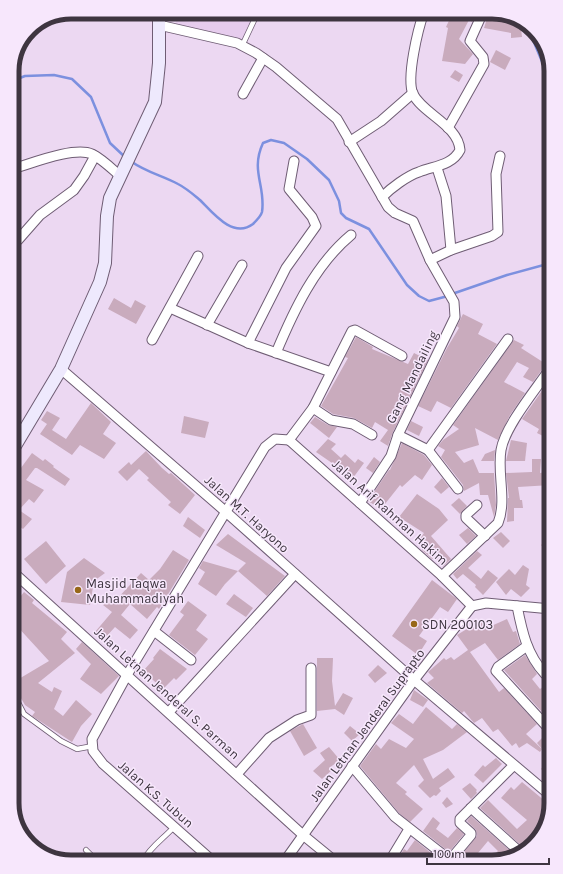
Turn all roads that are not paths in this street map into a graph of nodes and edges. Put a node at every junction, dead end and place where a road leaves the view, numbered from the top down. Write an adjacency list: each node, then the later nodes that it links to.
1 (159, 19): 5 (street)
2 (255, 19): 6 (lane)
3 (422, 19): 8 (street)
4 (479, 19): 10 (street)
5 (159, 25): 6 (street, Gang Mandailing); 17 (street)
6 (242, 46): 7 (street, Gang Mandailing)
7 (263, 58): 9 (street); 11 (street, Gang Mandailing)
8 (413, 93): 10 (street); 11 (street)
9 (243, 94)
10 (448, 128): 16 (street)
11 (349, 142): 18 (street, Gang Mandailing)
12 (95, 156): 15 (street); 17 (street); 20 (street)
13 (500, 156): 21 (street)
14 (294, 161): 29 (street)
15 (19, 167)
16 (437, 168): 18 (street); 21 (street)
17 (121, 172): 32 (street)
18 (382, 197): 23 (street, Gang Mandailing)
19 (351, 235): 30 (street)
20 (19, 239)
21 (451, 250): 23 (street)
22 (198, 256): 25 (street)
23 (430, 260): 38 (street, Gang Mandailing)
24 (242, 265): 26 (street)
25 (170, 308): 26 (street); 28 (street)
26 (207, 325): 29 (street)
27 (508, 339): 40 (street)
28 (152, 340)
29 (248, 343): 30 (street)
30 (276, 353): 33 (street)
31 (402, 356): 33 (street)
32 (61, 369): 36 (street); 44 (street, Jalan M.T. Haryono)
33 (331, 372): 35 (street)
34 (544, 377): 45 (street)
35 (313, 408): 37 (street); 39 (street)
36 (19, 432)
37 (372, 435)
38 (398, 435): 40 (street); 42 (street, Gang Mandailing)
39 (289, 440): 42 (street, Jalan Arif Rahman Hakim); 44 (street)
40 (428, 450): 41 (street)
41 (458, 489)
42 (360, 503): 48 (street, Jalan Arif Rahman Hakim)
43 (477, 505): 45 (street)
44 (226, 512): 46 (street, Jalan M.T. Haryono); 52 (street)
45 (485, 536): 48 (street)
46 (294, 574): 58 (street, Jalan M.T. Haryono); 60 (street)
47 (19, 576): 57 (street, Jalan Letnan Jenderal S. Parman)
48 (442, 576): 49 (street, Jalan Arif Rahman Hakim)
49 (472, 606): 50 (street); 58 (street, Jalan Letnan Jenderal Suprapto)
50 (517, 606): 51 (street); 53 (street)
51 (544, 608)
52 (154, 631): 54 (street); 57 (street)
53 (528, 646): 56 (street); 61 (street)
54 (191, 660)
55 (311, 668): 65 (street)
56 (544, 672)
57 (127, 675): 60 (street, Jalan Letnan Jenderal S. Parman); 62 (street)
58 (414, 680): 63 (street, Jalan Letnan Jenderal Suprapto); 64 (street, Jalan M.T. Haryono)
59 (19, 704): 62 (lane)
60 (169, 712): 65 (street, Jalan Letnan Jenderal S. Parman)
61 (544, 724)
62 (92, 742): 68 (street, Jalan K.S. Tubun)
63 (352, 766): 69 (street); 70 (street, Jalan Letnan Jenderal Suprapto)
64 (513, 766): 66 (street, Jalan M.T. Haryono); 67 (street)
65 (237, 774): 70 (street, Jalan Letnan Jenderal S. Parman)
66 (544, 788)
67 (472, 808): 71 (street); 80 (street)
68 (174, 827): 74 (lane); 75 (street, Jalan K.S. Tubun)
69 (409, 829): 78 (street); 79 (street)
70 (303, 835): 76 (street, Jalan Letnan Jenderal Suprapto); 77 (street, Jalan Letnan Jenderal S. Parman)
71 (516, 849)
72 (86, 850): 73 (lane)
73 (91, 855)
74 (146, 855)
75 (206, 855)
76 (289, 855)
77 (327, 855)
78 (393, 855)
79 (444, 855)
80 (455, 855)

